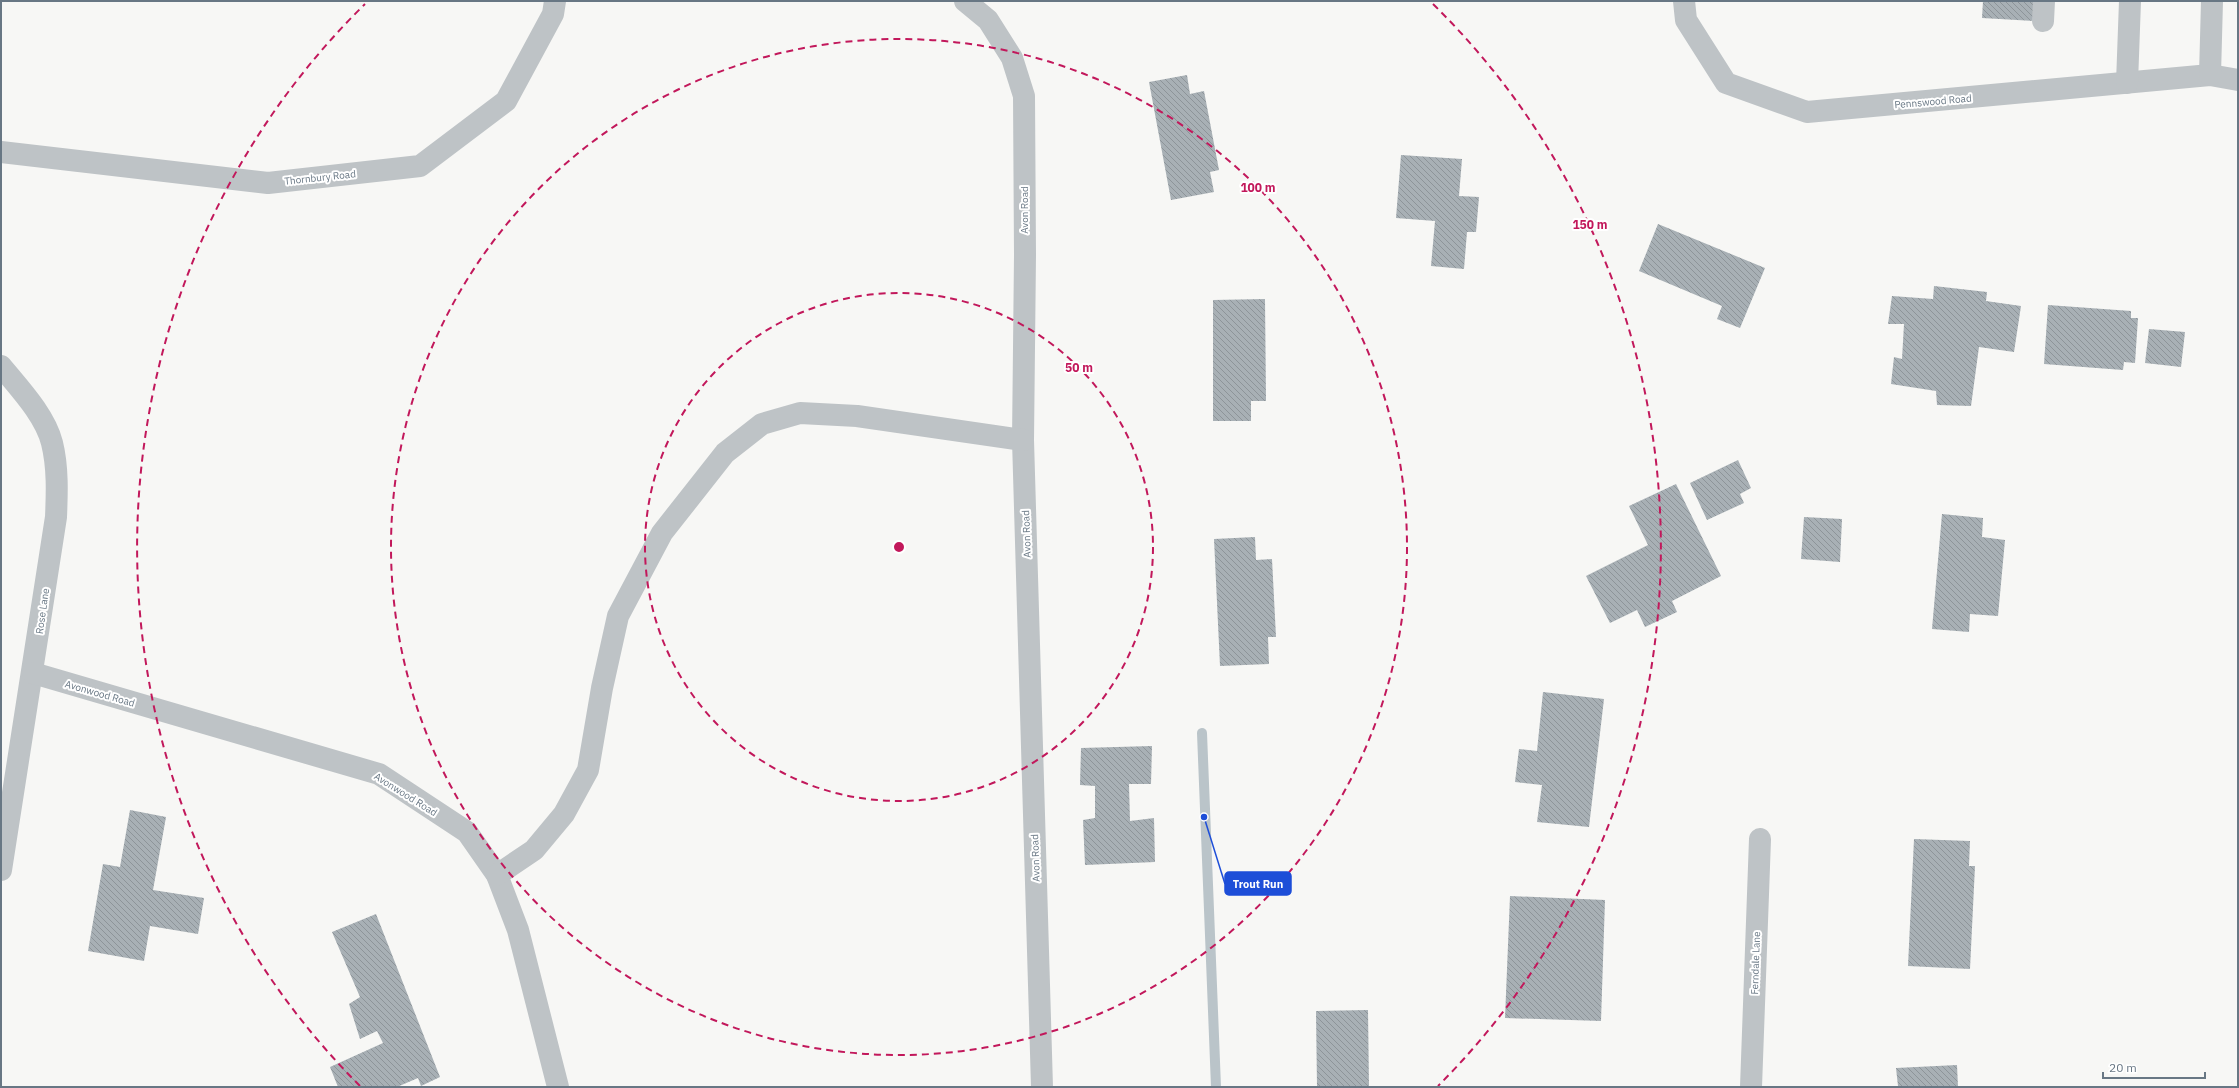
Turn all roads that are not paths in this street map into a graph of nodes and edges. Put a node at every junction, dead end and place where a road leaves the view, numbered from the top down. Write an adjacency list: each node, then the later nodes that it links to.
1 (555, 1): 9 (street, Thornbury Road)
2 (965, 1): 11 (street, Avon Road)
3 (1684, 1): 8 (street, Pennswood Road)
4 (2130, 1): 8 (street)
5 (2212, 1): 6 (street)
6 (2210, 76): 7 (street, Pennswood Road); 8 (street, Pennswood Road)
7 (2238, 80)
8 (2128, 83)
9 (1, 152)
10 (1, 366): 12 (street, Rose Lane)
11 (1023, 440): 15 (street); 17 (street, Avon Road)
12 (33, 674): 14 (street, Rose Lane); 15 (street, Avonwood Road)
13 (1760, 839): 18 (street, Ferndale Lane)
14 (1, 870)
15 (497, 875): 16 (street, Avonwood Road)
16 (558, 1087)
17 (1042, 1087)
18 (1751, 1087)

